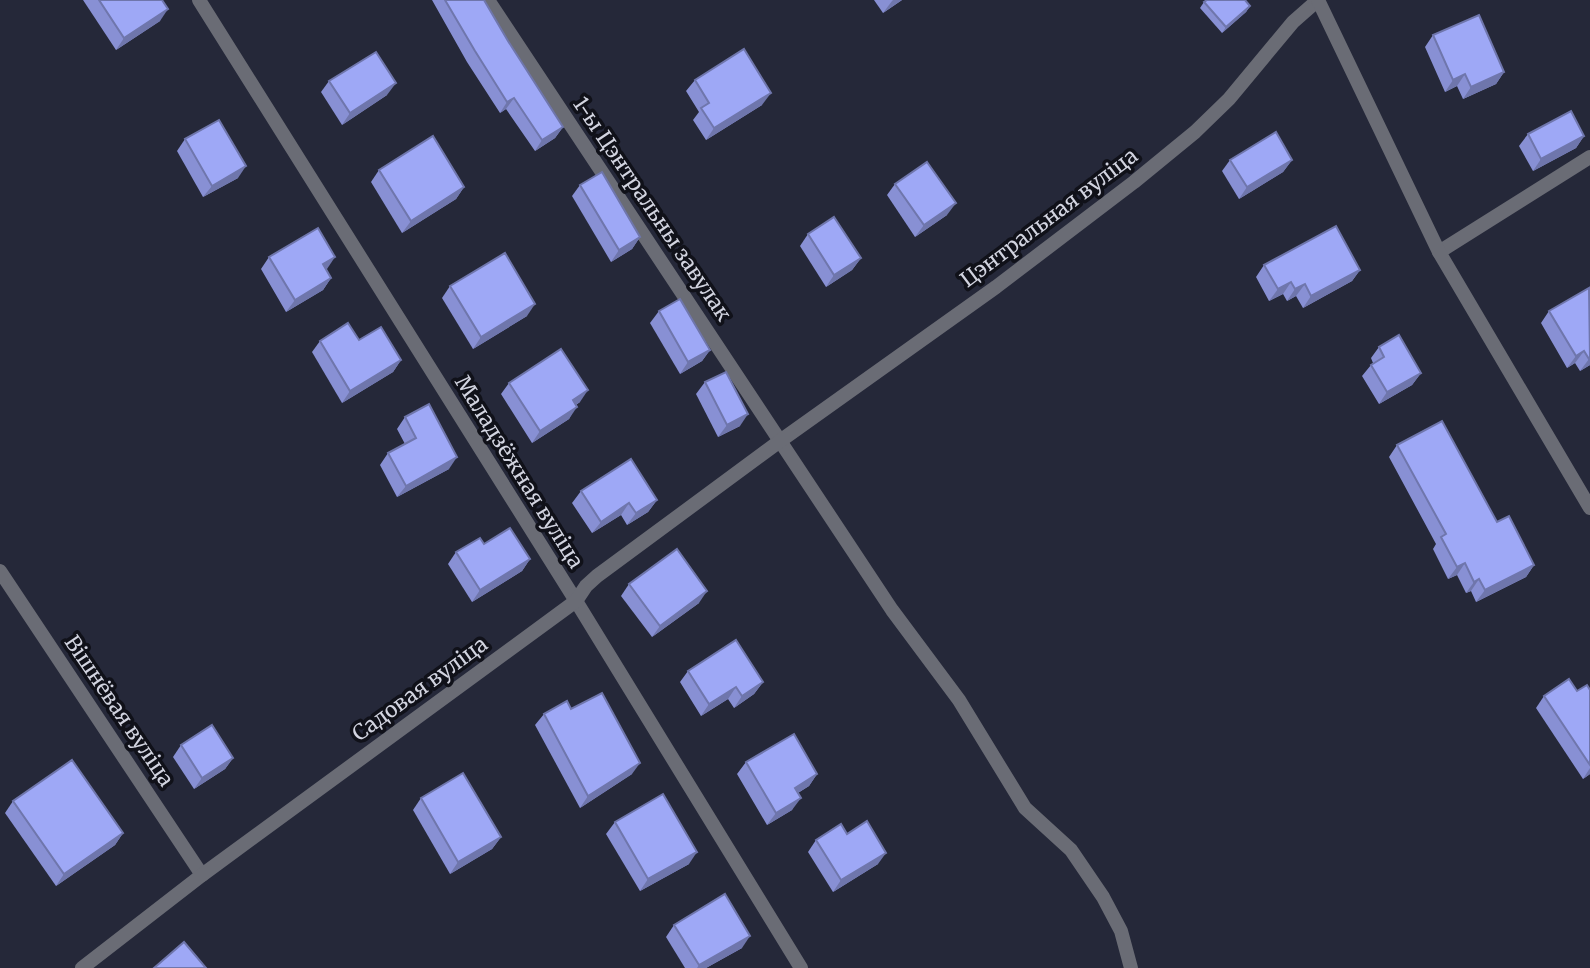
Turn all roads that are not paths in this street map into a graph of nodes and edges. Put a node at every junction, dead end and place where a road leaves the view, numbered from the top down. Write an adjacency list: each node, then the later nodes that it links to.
1 (199, 0): 9 (street, Маладзёжная вуліца)
2 (488, 0): 6 (street, 1-ы Цэнтральны завулак)
3 (1318, 0): 5 (street, Цэнтральная вуліца); 6 (street, Цэнтральная вуліца)
4 (1590, 157): 5 (street)
5 (1439, 252): 7 (street, Цэнтральная вуліца)
6 (780, 441): 9 (street, Садовая вуліца); 13 (street, 1-ы Цэнтральны завулак)
7 (1590, 508)
8 (0, 570): 10 (street, Вішнёвая вуліца)
9 (576, 601): 10 (street, Садовая вуліца); 12 (street, Маладзёжная вуліца)
10 (202, 875): 11 (street, Садовая вуліца)
11 (82, 968)
12 (801, 968)
13 (1131, 968)

